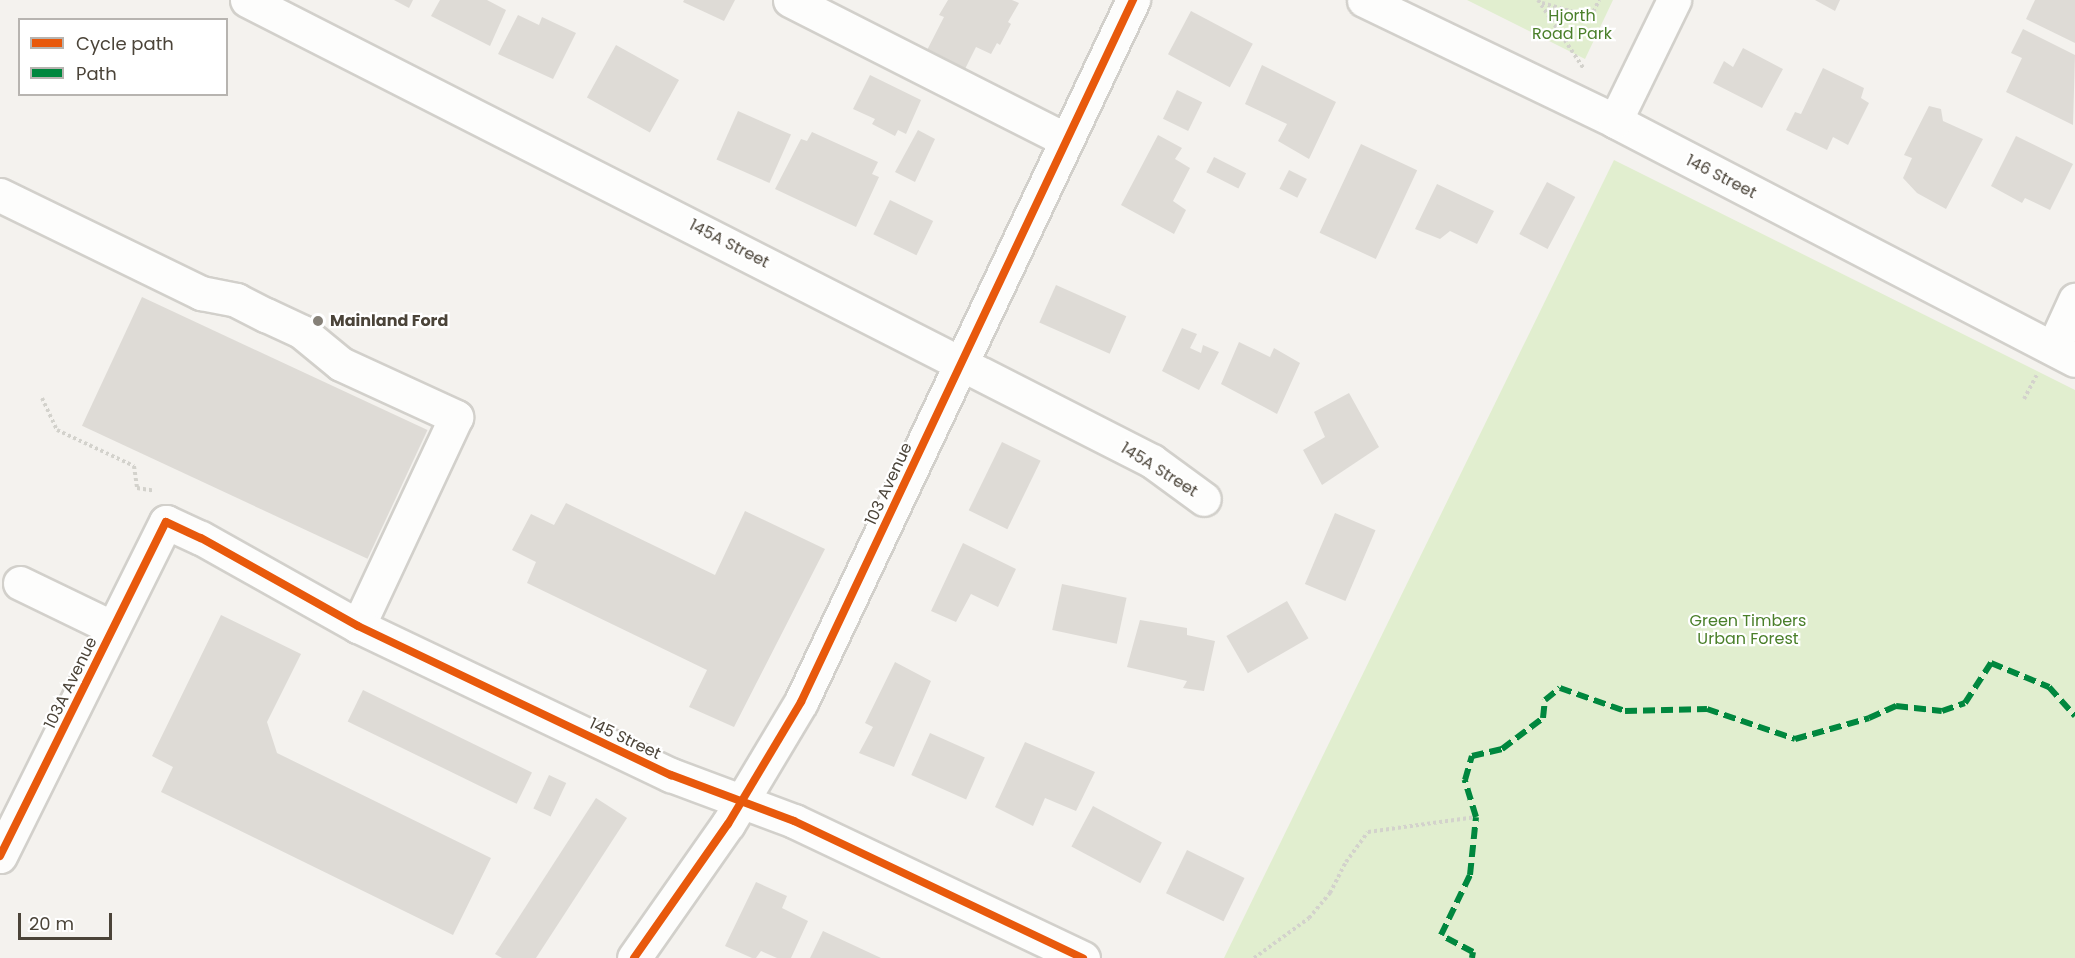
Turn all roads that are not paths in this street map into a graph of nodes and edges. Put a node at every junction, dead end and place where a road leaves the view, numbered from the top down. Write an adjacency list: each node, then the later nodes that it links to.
1 (248, 0): 11 (street, 145A Street)
2 (789, 0): 7 (street)
3 (1133, 0): 7 (street, 103 Avenue)
4 (1364, 0): 6 (street, 146 Street)
5 (1674, 0): 6 (street)
6 (1615, 121): 10 (street, 146 Street)
7 (1066, 140): 11 (street, 103 Avenue)
8 (0, 195): 15 (street)
9 (2075, 300): 10 (street)
10 (2064, 354)
11 (962, 362): 12 (street, 145A Street); 17 (street, 103 Avenue)
12 (1204, 498)
13 (166, 522): 15 (street, 145 Street); 16 (street, 103A Avenue)
14 (20, 583): 16 (street)
15 (358, 627): 17 (street, 145 Street)
16 (113, 628): 18 (street, 103A Avenue)
17 (742, 802): 19 (street, 103 Avenue); 20 (street, 145 Street)
18 (0, 855)
19 (634, 958)
20 (1083, 958)

